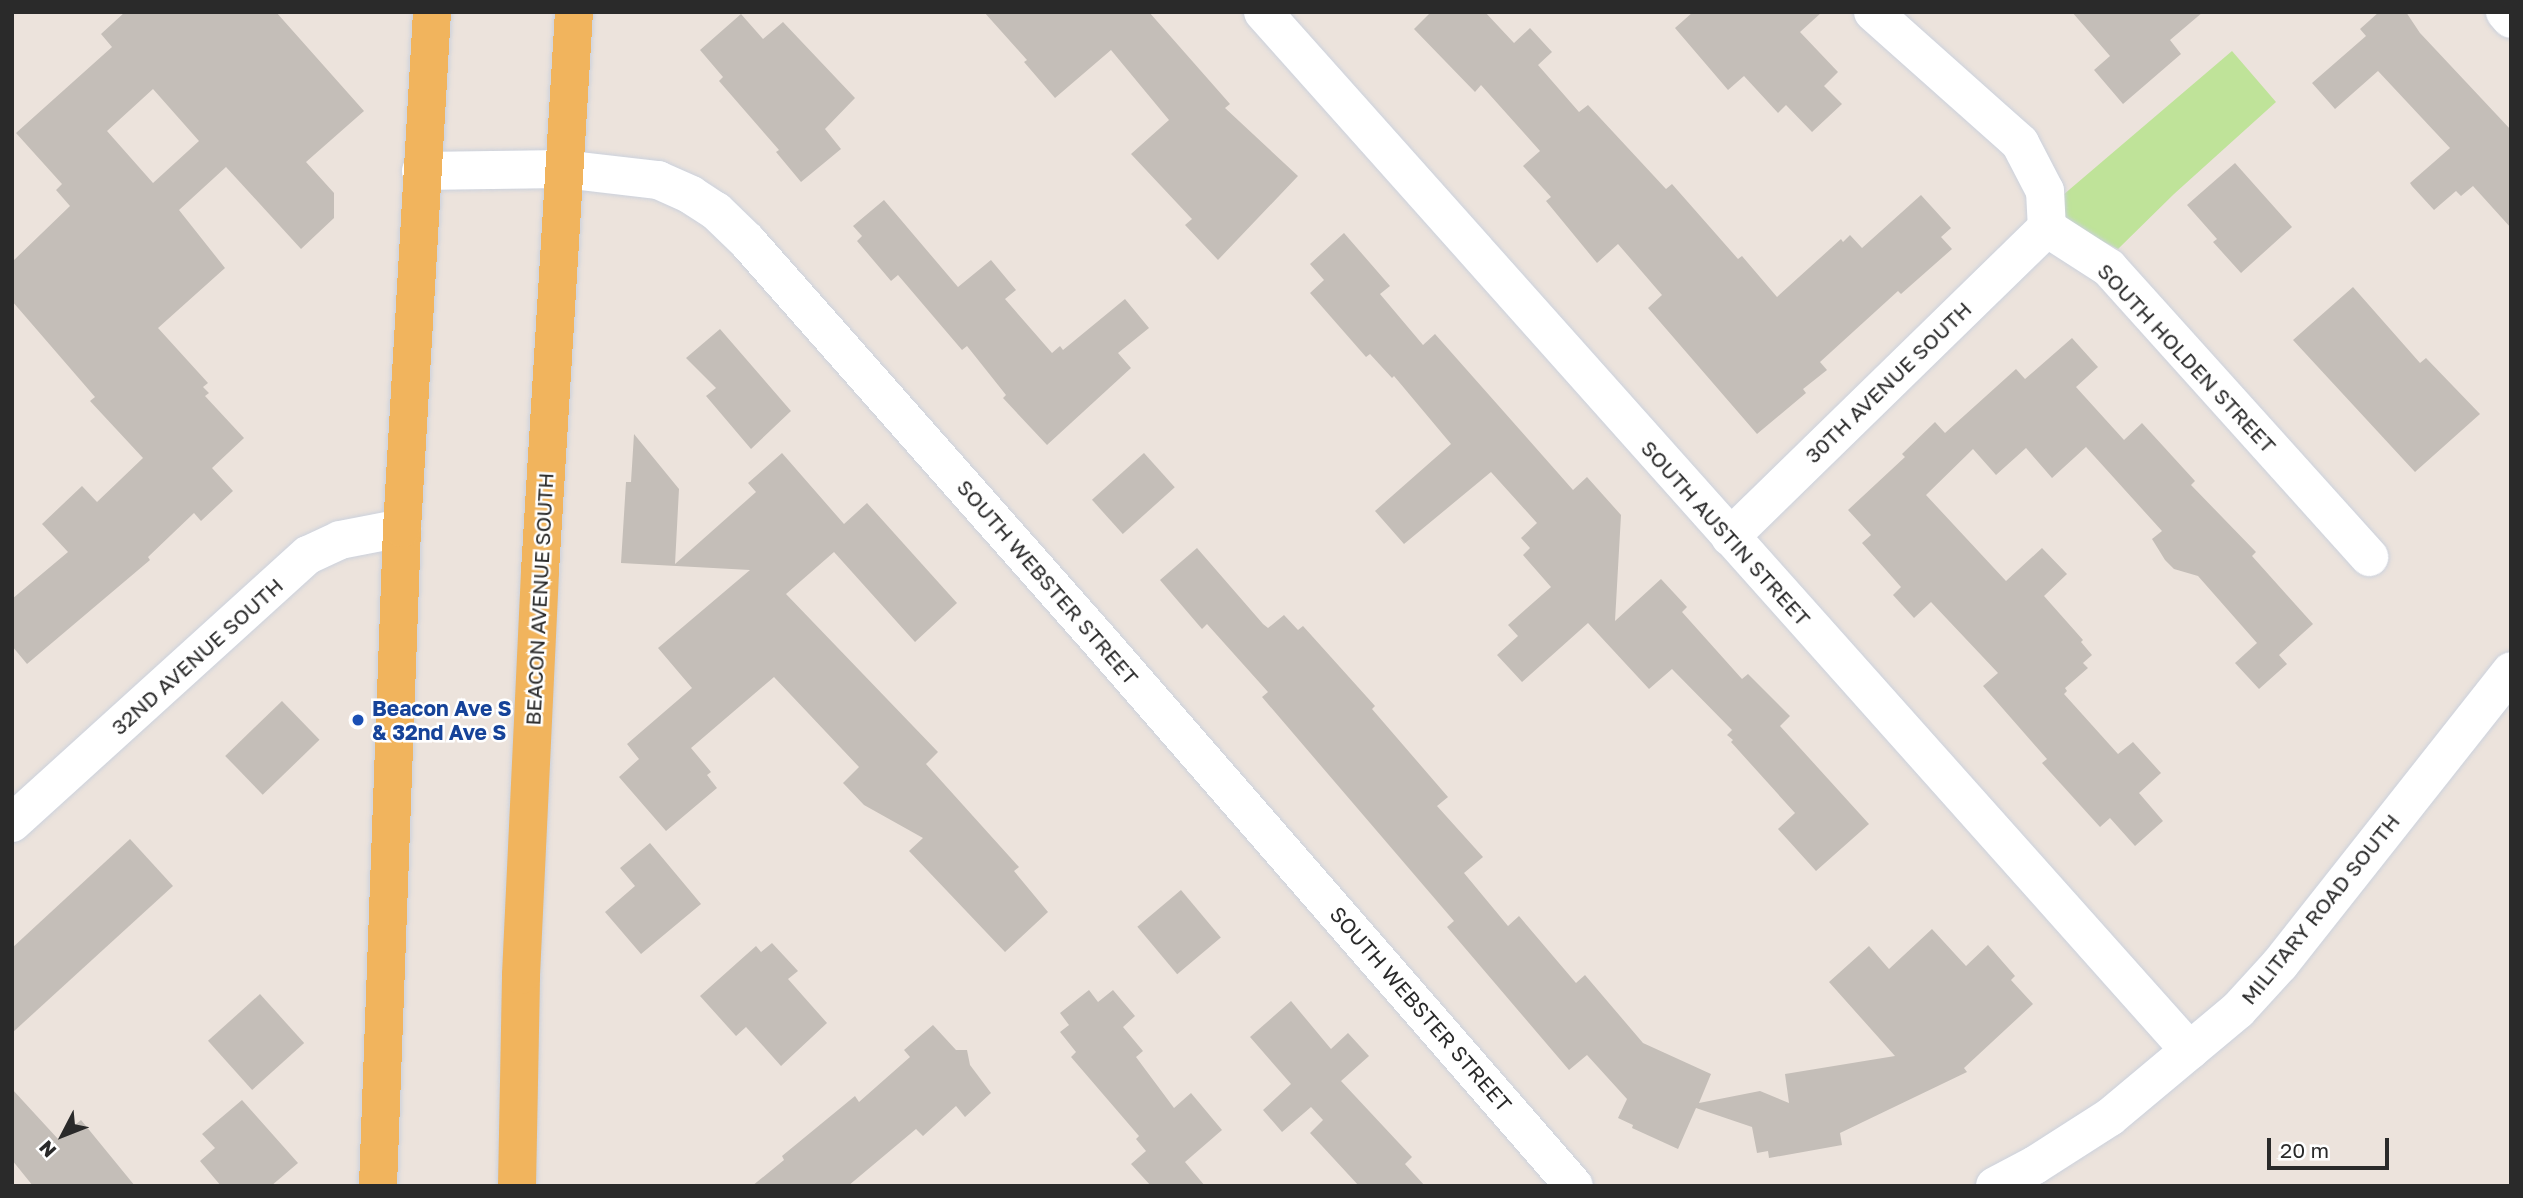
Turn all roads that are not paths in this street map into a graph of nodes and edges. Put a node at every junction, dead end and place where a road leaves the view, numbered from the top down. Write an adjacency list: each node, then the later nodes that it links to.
1 (432, 12): 8 (main road)
2 (574, 12): 7 (main road, BEACON AVENUE SOUTH)
3 (1264, 12): 11 (street, SOUTH AUSTIN STREET)
4 (1873, 12): 9 (street)
5 (2505, 12): 6 (street)
6 (2511, 19)
7 (563, 169): 8 (street, SOUTH WEBSTER STREET); 17 (main road, BEACON AVENUE SOUTH); 18 (street, SOUTH WEBSTER STREET)
8 (421, 171): 10 (main road)
9 (2047, 228): 11 (street, 30TH AVENUE SOUTH); 12 (street, SOUTH HOLDEN STREET)
10 (402, 528): 14 (street, 32ND AVENUE SOUTH); 16 (main road)
11 (1730, 537): 15 (street, SOUTH AUSTIN STREET)
12 (2369, 557)
13 (2511, 671): 15 (street, MILITARY ROAD SOUTH)
14 (12, 823)
15 (2190, 1051): 19 (street, MILITARY ROAD SOUTH)
16 (378, 1186)
17 (517, 1186)
18 (1574, 1186)
19 (1995, 1186)

